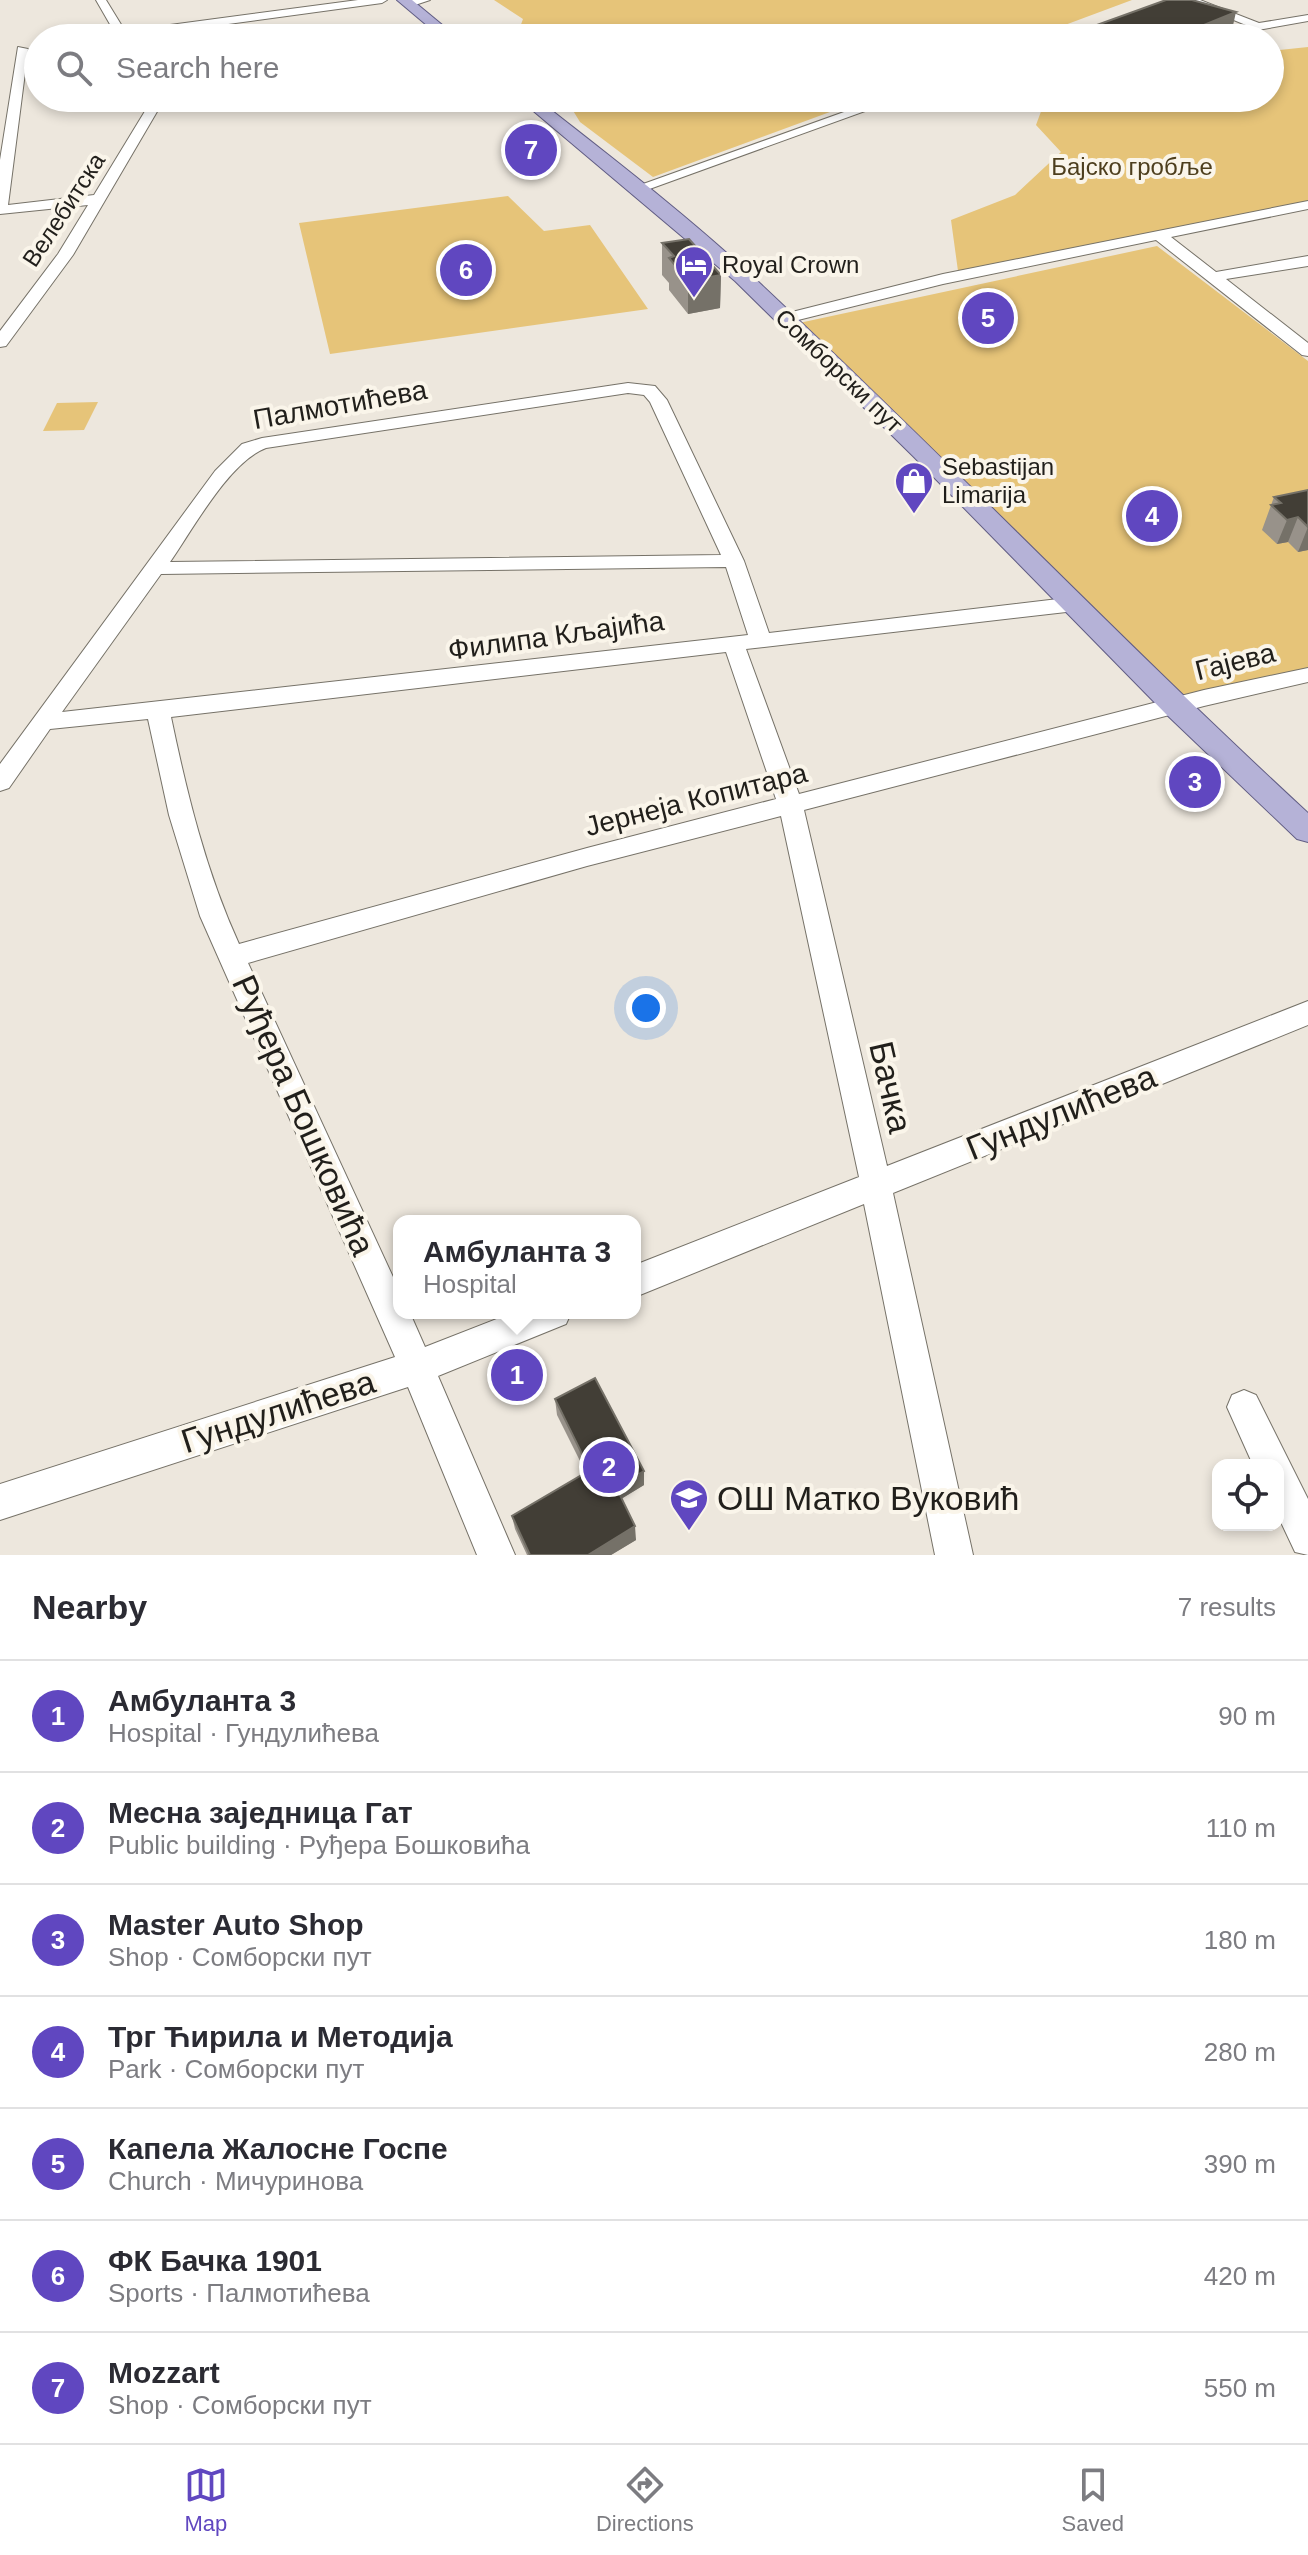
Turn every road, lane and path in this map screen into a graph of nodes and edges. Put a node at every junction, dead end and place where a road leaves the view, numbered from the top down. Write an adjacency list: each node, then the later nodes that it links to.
1 (101, 0): 7 (street)
2 (382, 0): 8 (street)
3 (425, 0): 5 (street)
4 (1190, 0): 10 (street)
5 (407, 2): 9 (main road)
6 (1308, 18): 11 (street)
7 (115, 24)
8 (230, 24)
9 (434, 24)
10 (1250, 24)
11 (1275, 24)
12 (24, 49): 19 (street)
13 (151, 112): 17 (street, Велебитска)
14 (544, 112): 16 (main road, Сомборски пут)
15 (855, 112): 16 (street)
16 (639, 188): 23 (main road, Сомборски пут)
17 (100, 199): 19 (street); 24 (street, Велебитска)
18 (1308, 205): 20 (street)
19 (0, 210)
20 (1159, 235): 22 (street); 23 (street)
21 (1308, 261): 22 (street)
22 (1212, 277): 25 (street)
23 (786, 318): 29 (main road, Сомборски пут)
24 (0, 342)
25 (1308, 351)
26 (658, 400): 27 (street, Бачка); 28 (street, Палмотићева)
27 (734, 561): 28 (street); 30 (street, Бачка)
28 (155, 568): 34 (street, Палмотићева)
29 (1075, 604): 30 (street, Филипа Кљајића); 32 (main road, Сомборски пут)
30 (746, 640): 33 (street, Филипа Кљајића); 36 (street, Бачка)
31 (1308, 675): 32 (street, Гајева)
32 (1176, 707): 36 (street, Јернеја Копитара); 37 (main road, Сомборски пут)
33 (158, 711): 34 (street, Филипа Кљајића); 38 (street, Руђера Бошковића)
34 (44, 722): 35 (street, Палмотићева)
35 (0, 782)
36 (791, 806): 38 (street, Јернеја Копитара); 40 (street, Бачка)
37 (1308, 831)
38 (232, 957): 42 (street, Руђера Бошковића)
39 (1308, 1013): 40 (street, Гундулићева)
40 (876, 1186): 41 (street, Гундулићева); 52 (street, Бачка)
41 (641, 1279)
42 (393, 1314)
43 (395, 1319): 45 (street, Руђера Бошковића)
44 (539, 1319): 45 (street, Гундулићева)
45 (417, 1367): 49 (street, Гундулићева); 51 (street, Руђера Бошковића)
46 (1244, 1407): 47 (street)
47 (1269, 1459)
48 (1284, 1489): 50 (street)
49 (0, 1502)
50 (1308, 1539)
51 (496, 1555)
52 (954, 1555)

